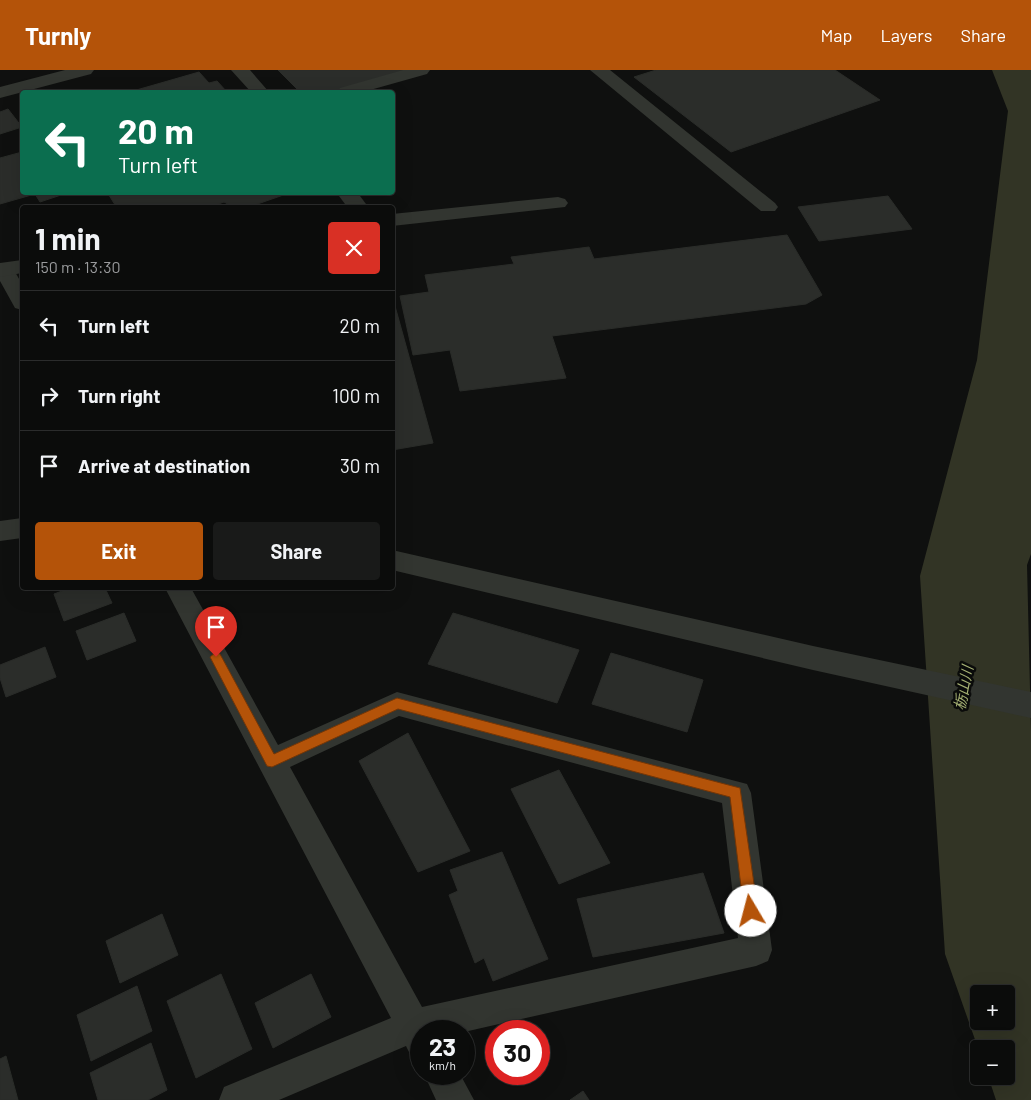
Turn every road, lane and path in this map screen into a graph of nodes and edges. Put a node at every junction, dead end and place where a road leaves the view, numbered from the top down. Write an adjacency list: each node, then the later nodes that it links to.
1 (85, 70): 7 (street)
2 (240, 70): 5 (street)
3 (421, 70): 6 (street)
4 (600, 70): 11 (street)
5 (258, 90)
6 (353, 90)
7 (0, 93)
8 (348, 195): 10 (street)
9 (558, 204): 12 (street)
10 (357, 205)
11 (768, 207)
12 (395, 220)
13 (7, 267): 14 (street)
14 (20, 298)
15 (20, 528): 16 (street)
16 (0, 531)
17 (395, 561): 19 (street)
18 (179, 590): 20 (street)
19 (1031, 705)
20 (272, 762): 21 (street); 22 (street)
21 (410, 1020)
22 (470, 1020)
23 (410, 1036): 25 (street)
24 (447, 1085): 26 (street)
25 (238, 1100)
26 (456, 1100)

